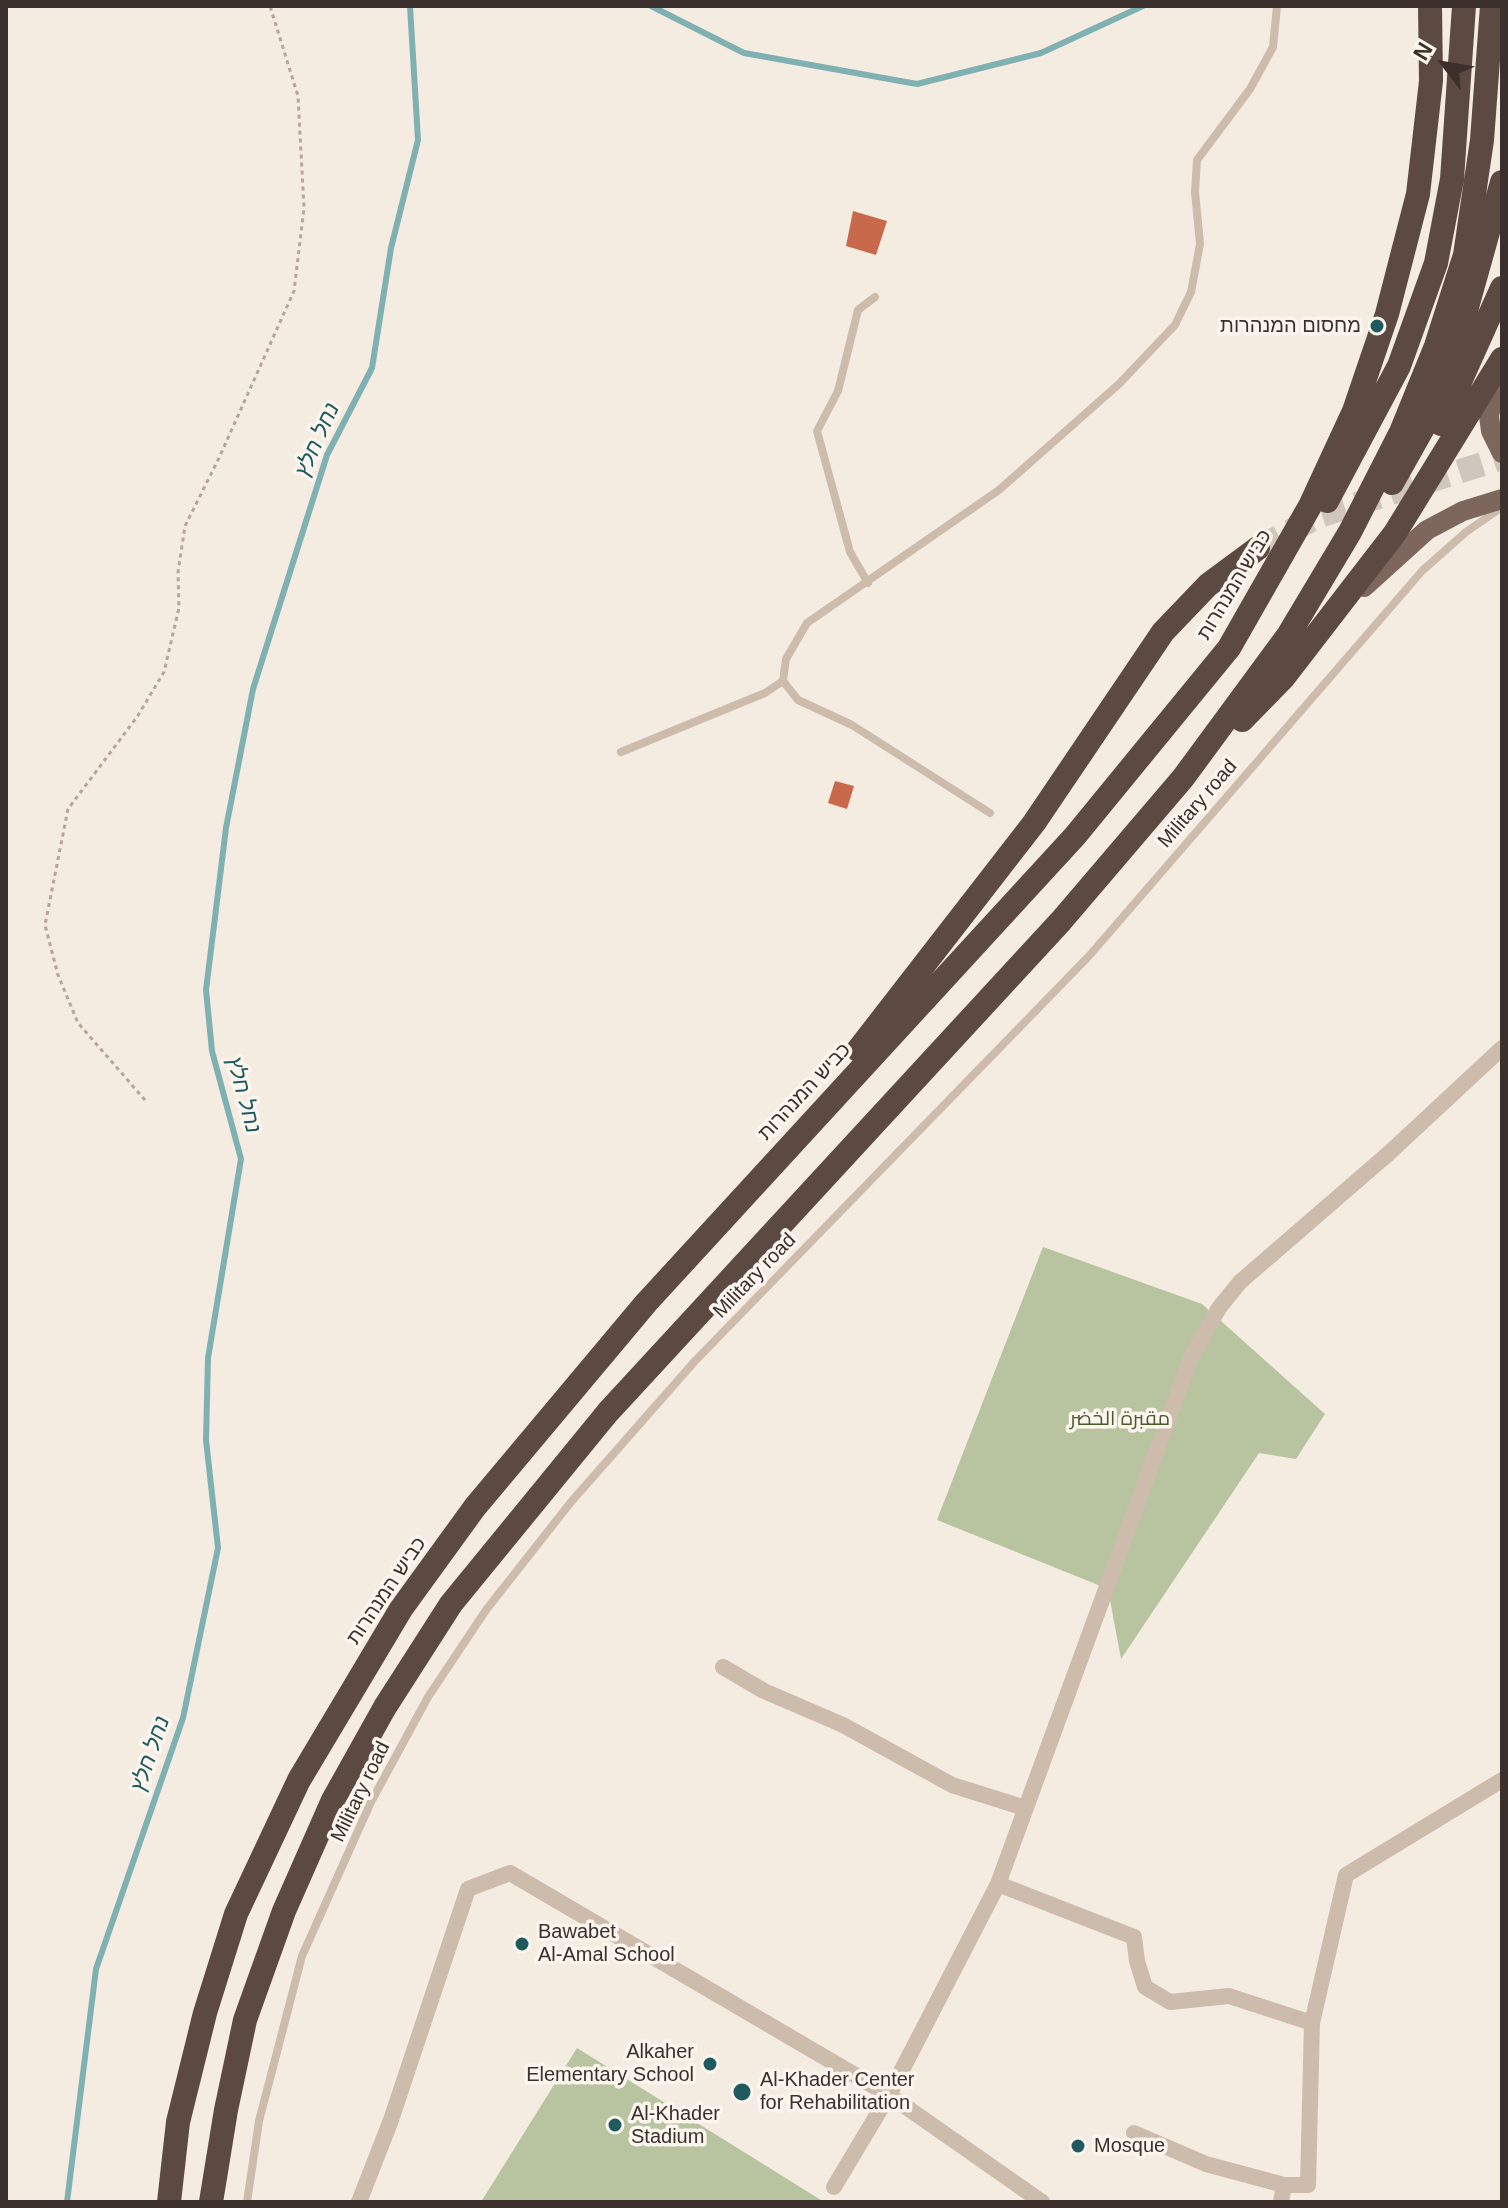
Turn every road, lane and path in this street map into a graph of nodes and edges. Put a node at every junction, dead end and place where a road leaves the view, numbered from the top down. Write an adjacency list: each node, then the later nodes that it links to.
1 (270, 6): 23 (path)
2 (1277, 6): 14 (lane)
3 (1464, 6): 15 (highway)
4 (1492, 6): 20 (highway)
5 (1434, 8): 15 (highway, כביש המנהרות)
6 (1502, 182): 18 (highway)
7 (1502, 288): 16 (highway)
8 (875, 297): 14 (lane)
9 (1501, 360): 10 (main road); 16 (highway)
10 (1502, 453)
11 (1502, 499): 16 (main road)
12 (1502, 507): 36 (lane, Military road)
13 (1258, 548): 24 (highway)
14 (868, 583): 17 (lane)
15 (1229, 648): 24 (highway, כביש המנהרות)
16 (1284, 677): 18 (highway)
17 (783, 681): 19 (lane); 21 (lane)
18 (1261, 701): 20 (highway)
19 (621, 752)
20 (1183, 778): 35 (highway)
21 (990, 813)
22 (1502, 1048): 27 (street)
23 (145, 1100)
24 (754, 1182): 34 (highway, כביש המנהרות)
25 (723, 1667): 27 (street)
26 (1502, 1780): 29 (street)
27 (1025, 1808): 28 (street)
28 (998, 1884): 29 (street); 30 (street)
29 (1312, 2023): 33 (street)
30 (889, 2095): 32 (street); 37 (street); 38 (street)
31 (1134, 2133): 33 (street)
32 (834, 2187)
33 (1283, 2194)
34 (169, 2202)
35 (211, 2202)
36 (247, 2202)
37 (359, 2202)
38 (1042, 2202)

